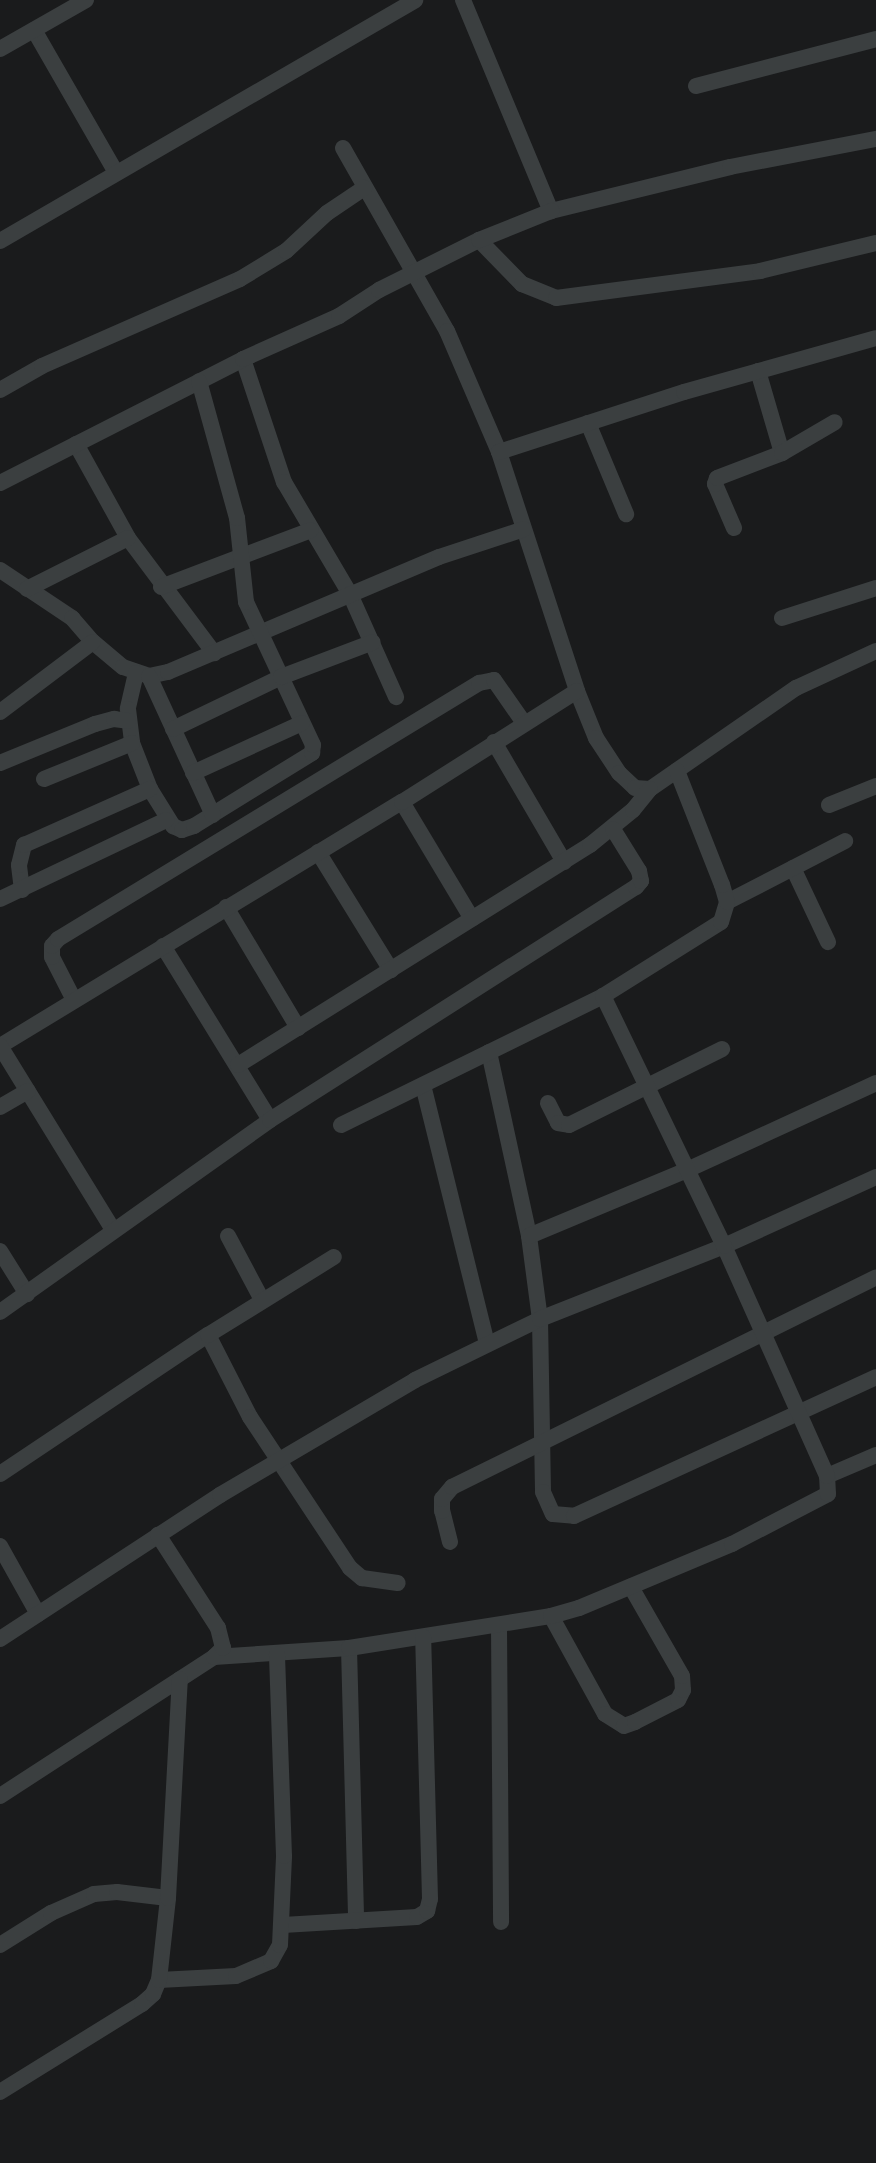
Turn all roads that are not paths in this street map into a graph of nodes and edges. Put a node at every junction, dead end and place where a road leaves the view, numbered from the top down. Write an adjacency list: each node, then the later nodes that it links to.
1 (86, 0): 4 (street)
2 (415, 0): 10 (street)
3 (463, 0): 12 (street)
4 (33, 30): 6 (street); 10 (street)
5 (876, 39): 7 (street)
6 (0, 49)
7 (696, 86)
8 (876, 139): 12 (street)
9 (343, 148): 11 (street)
10 (115, 171): 14 (street)
11 (364, 188): 16 (street); 21 (street)
12 (551, 211): 13 (street)
13 (479, 240): 15 (street); 16 (street)
14 (0, 241)
15 (876, 243)
16 (416, 272): 18 (street); 25 (street)
17 (876, 338): 19 (street)
18 (243, 359): 20 (street); 30 (street)
19 (758, 371): 23 (street); 26 (street)
20 (199, 381): 24 (street); 33 (street)
21 (0, 390)
22 (835, 422): 26 (street)
23 (588, 423): 25 (street); 28 (street)
24 (76, 444): 27 (street); 32 (street)
25 (499, 453): 31 (street)
26 (782, 453): 29 (street)
27 (0, 483)
28 (626, 514)
29 (734, 528)
30 (311, 530): 33 (street); 38 (street)
31 (524, 530): 38 (street); 47 (street)
32 (128, 538): 35 (street); 37 (street)
33 (240, 558): 35 (street); 40 (street)
34 (0, 570): 37 (street)
35 (160, 587): 44 (street)
36 (876, 588): 39 (street)
37 (27, 589): 41 (street)
38 (350, 594): 40 (street); 42 (street)
39 (782, 618)
40 (259, 633): 44 (street); 46 (street)
41 (93, 642): 45 (street); 49 (street)
42 (373, 642): 46 (street); 48 (street)
43 (876, 651): 57 (street)
44 (214, 653): 45 (street)
45 (142, 674): 50 (street); 53 (street)
46 (281, 678): 51 (street); 53 (street)
47 (576, 691): 52 (street); 61 (street)
48 (396, 697)
49 (0, 712)
50 (128, 721): 55 (street); 56 (street)
51 (302, 723): 58 (street); 65 (street)
52 (524, 723): 54 (street); 81 (street)
53 (173, 729): 58 (street)
54 (494, 742): 63 (street); 70 (street)
55 (132, 743): 59 (street); 60 (street)
56 (0, 763)
57 (677, 771): 61 (street); 74 (street)
58 (193, 773): 65 (street)
59 (44, 779)
60 (150, 789): 66 (street); 72 (street)
61 (650, 789): 67 (street)
62 (875, 789): 64 (street)
63 (402, 802): 69 (street); 76 (street)
64 (829, 805)
65 (213, 815): 66 (street)
66 (166, 820): 72 (street)
67 (613, 829): 70 (street); 93 (street)
68 (845, 842): 71 (street)
69 (318, 852): 75 (street); 79 (street)
70 (564, 862): 76 (street)
71 (793, 868): 74 (street); 77 (street)
72 (22, 890): 73 (street)
73 (0, 899)
74 (727, 902): 80 (street)
75 (226, 907): 78 (street); 82 (street)
76 (472, 919): 79 (street)
77 (828, 942)
78 (163, 946): 81 (street); 86 (street)
79 (391, 970): 82 (street)
80 (603, 996): 85 (street); 89 (street)
81 (74, 1000): 83 (street)
82 (297, 1028): 86 (street)
83 (0, 1046): 90 (street)
84 (722, 1049): 89 (street)
85 (489, 1052): 88 (street); 99 (street)
86 (238, 1065): 93 (street)
87 (876, 1083): 95 (street)
88 (423, 1085): 94 (street); 110 (street)
89 (646, 1085): 91 (street); 95 (street)
90 (28, 1091): 92 (street); 97 (street)
91 (548, 1103)
92 (0, 1107)
93 (270, 1120): 97 (street)
94 (341, 1125)
95 (687, 1170): 99 (street); 100 (street)
96 (876, 1177): 100 (street)
97 (113, 1230): 104 (street)
98 (228, 1236): 105 (street)
99 (529, 1236): 107 (street)
100 (724, 1246): 107 (street); 108 (street)
101 (0, 1251): 104 (street)
102 (334, 1257): 105 (street)
103 (876, 1277): 108 (street)
104 (27, 1294): 106 (street)
105 (262, 1300): 109 (street)
106 (0, 1312)
107 (540, 1319): 110 (street); 113 (street)
108 (762, 1330): 112 (street); 113 (street)
109 (208, 1335): 115 (street); 116 (street)
110 (487, 1344): 115 (street)
111 (876, 1377): 112 (street)
112 (798, 1413): 113 (street); 117 (street)
113 (542, 1442): 119 (street)
114 (876, 1455): 117 (street)
115 (279, 1458): 118 (street); 121 (street)
116 (0, 1474)
117 (827, 1476): 122 (street)
118 (159, 1535): 123 (street); 130 (street)
119 (450, 1542)
120 (0, 1546): 123 (street)
121 (398, 1583)
122 (631, 1587): 124 (street); 124 (street)
123 (38, 1614): 127 (street)
124 (551, 1616): 125 (street)
125 (499, 1626): 126 (street); 135 (street)
126 (423, 1637): 128 (street); 134 (street)
127 (0, 1639)
128 (349, 1648): 129 (street); 134 (street)
129 (277, 1654): 130 (street); 136 (street)
130 (214, 1657): 131 (street)
131 (180, 1679): 132 (street); 133 (street)
132 (0, 1796)
133 (168, 1898): 137 (street); 138 (street)
134 (356, 1921): 136 (street)
135 (501, 1922)
136 (283, 1924): 138 (street)
137 (0, 1945)
138 (159, 1980): 139 (street)
139 (0, 2092)

